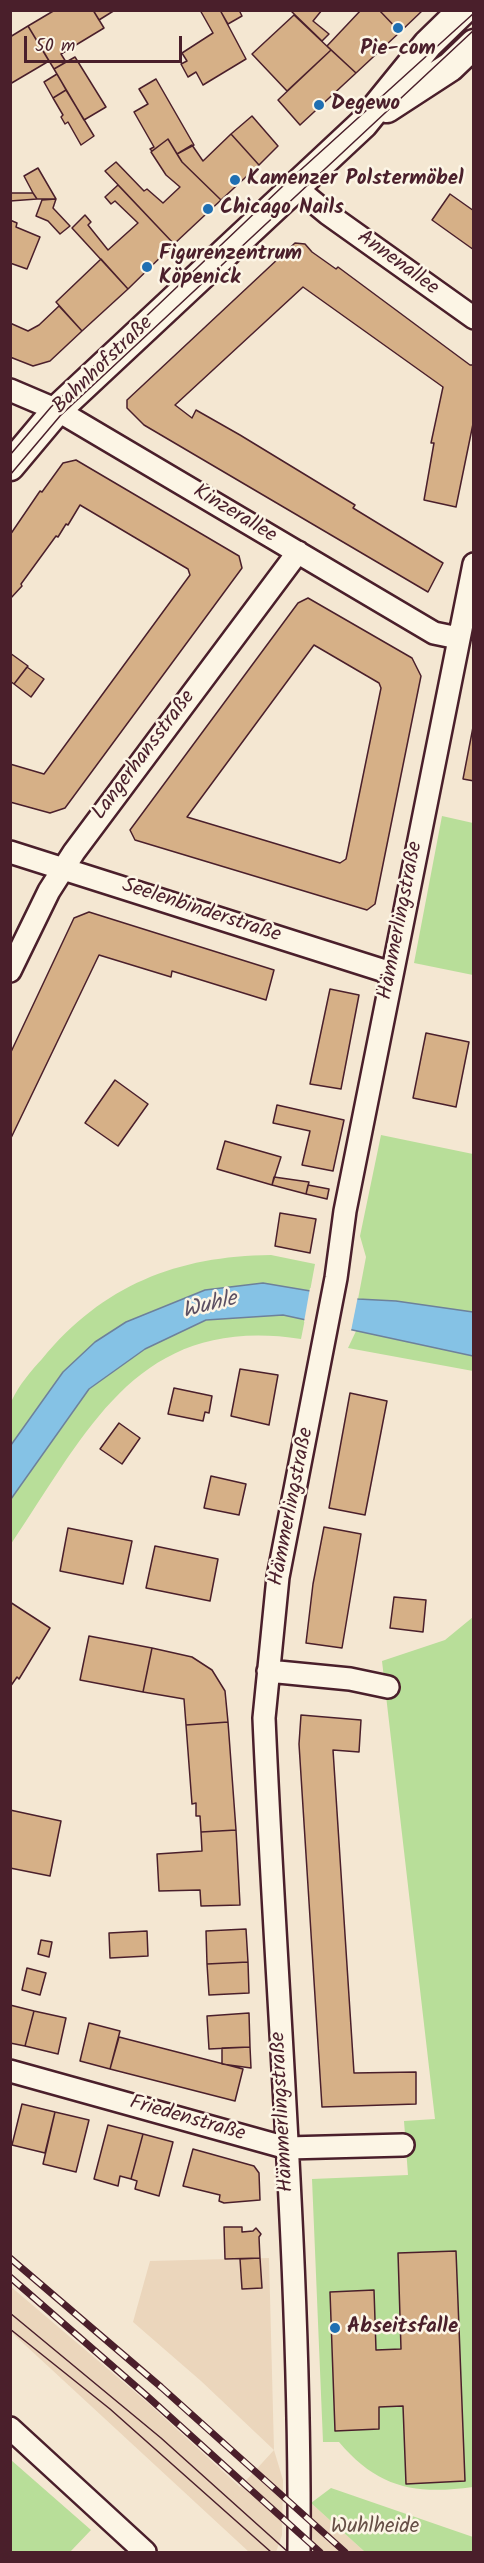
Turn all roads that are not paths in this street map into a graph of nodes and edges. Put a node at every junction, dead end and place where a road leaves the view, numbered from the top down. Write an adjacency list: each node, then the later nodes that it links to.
1 (463, 10): 3 (main road, Bahnhofstraße)
2 (474, 44): 3 (main road, Bahnhofstraße)
3 (363, 124): 4 (main road, Bahnhofstraße)
4 (294, 186): 5 (street, Annenallee); 7 (main road, Bahnhofstraße)
5 (474, 318)
6 (10, 390): 7 (street, Kinzerallee)
7 (57, 410): 8 (main road, Bahnhofstraße); 9 (street, Kinzerallee)
8 (10, 466)
9 (298, 552): 11 (street, Kinzerallee); 13 (street, Langerhansstraße)
10 (474, 564): 11 (street, Hämmerlingstraße)
11 (458, 638): 15 (street, Hämmerlingstraße)
12 (10, 852): 13 (street, Seelenbinderstraße)
13 (63, 868): 14 (street, Langerhansstraße); 15 (street, Seelenbinderstraße)
14 (10, 971)
15 (391, 973): 16 (street, Hämmerlingstraße)
16 (268, 1671): 17 (street); 20 (street, Hämmerlingstraße)
17 (388, 1687)
18 (10, 2071): 20 (street, Friedenstraße)
19 (403, 2145): 20 (street, Friedenstraße)
20 (287, 2148): 23 (street, Hämmerlingstraße)
21 (10, 2428): 22 (street)
22 (145, 2553)
23 (299, 2553)

